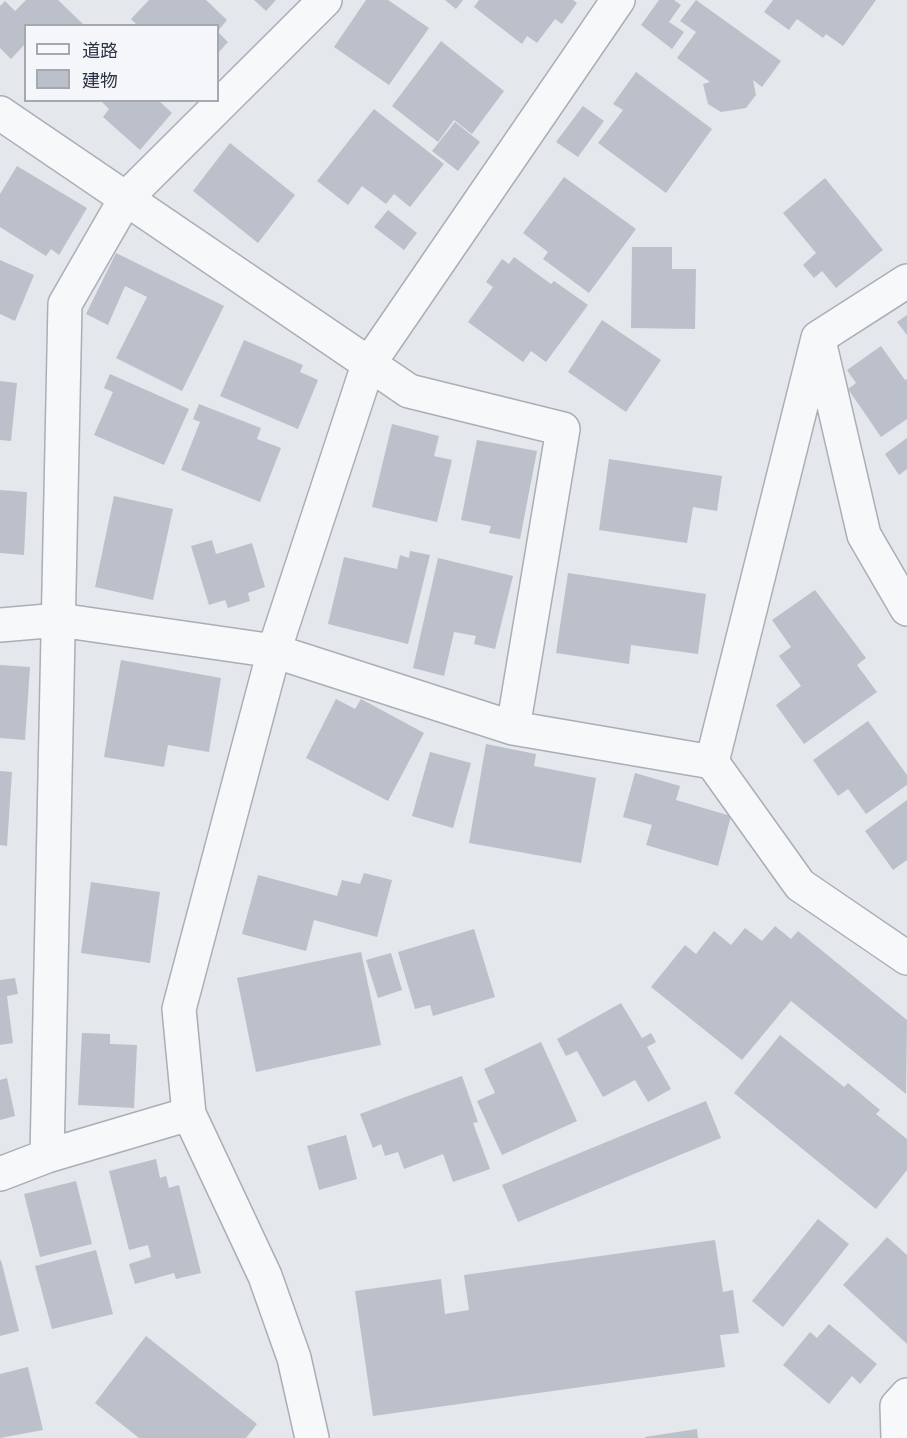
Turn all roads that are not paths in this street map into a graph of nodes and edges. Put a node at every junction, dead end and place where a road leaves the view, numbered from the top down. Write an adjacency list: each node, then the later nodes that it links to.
1 (326, 0): 4 (street)
2 (618, 0): 7 (street)
3 (0, 112): 4 (street)
4 (126, 198): 7 (street); 9 (street)
5 (907, 281): 6 (street)
6 (818, 338): 8 (street); 13 (street)
7 (368, 365): 11 (street); 12 (street)
8 (904, 596)
9 (59, 620): 10 (street); 11 (street); 16 (street)
10 (0, 625)
11 (274, 651): 12 (street); 15 (street)
12 (513, 728): 13 (street)
13 (712, 762): 14 (street)
14 (907, 958)
15 (189, 1114): 16 (street); 19 (street)
16 (47, 1156): 17 (street)
17 (0, 1174)
18 (907, 1395): 20 (street)
19 (312, 1438)
20 (898, 1438)

